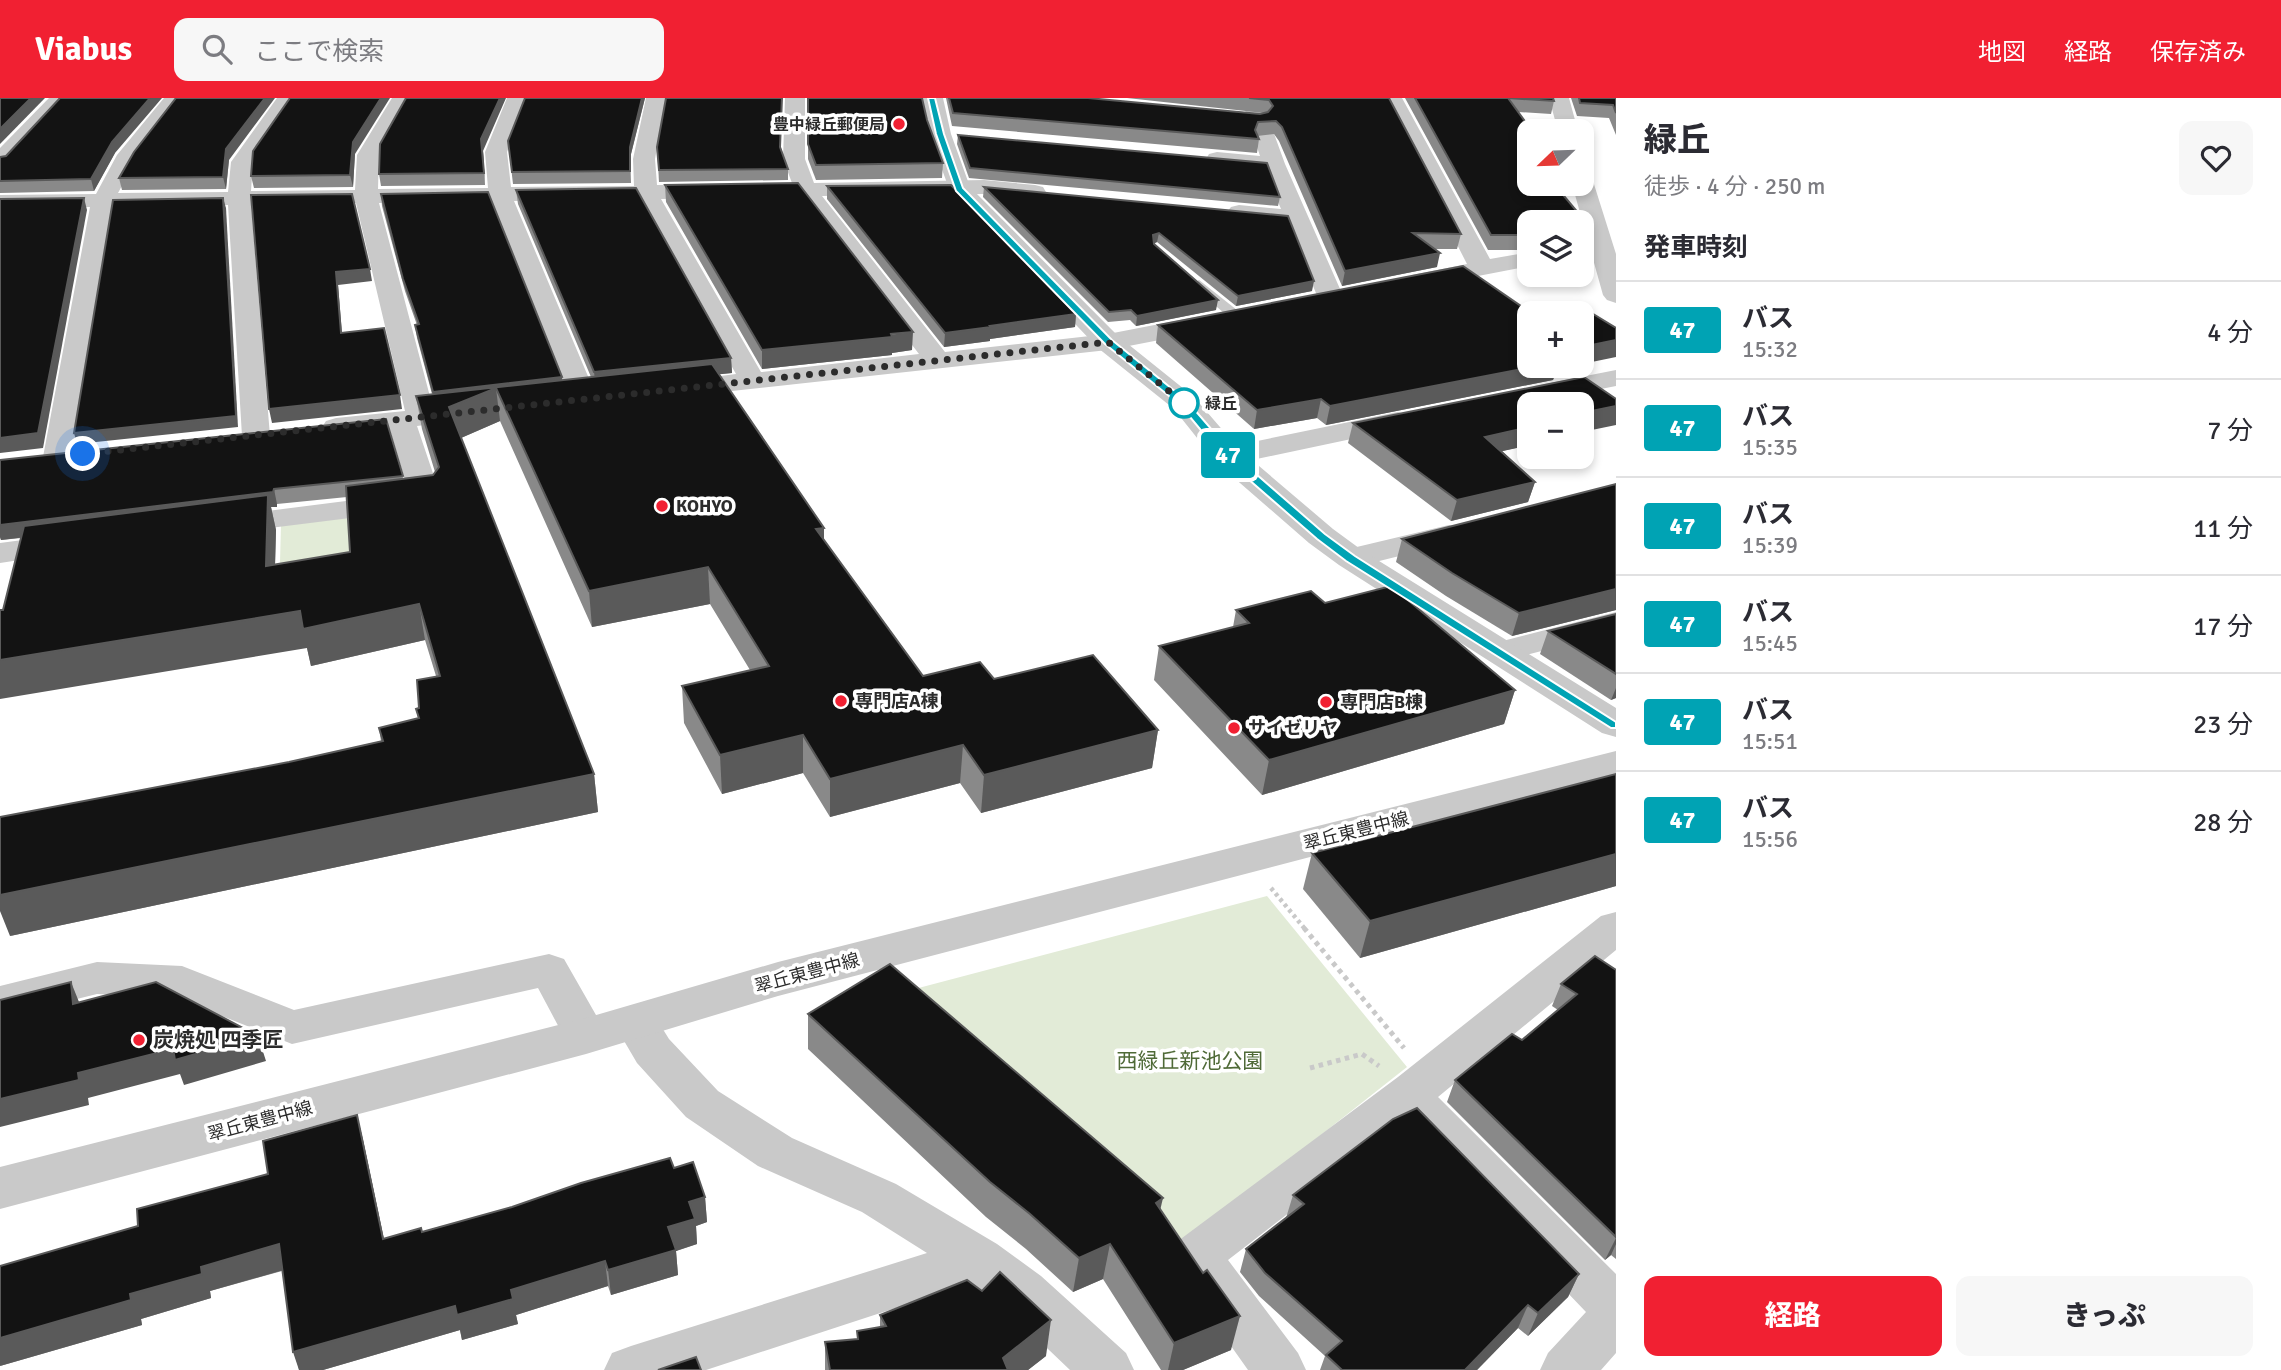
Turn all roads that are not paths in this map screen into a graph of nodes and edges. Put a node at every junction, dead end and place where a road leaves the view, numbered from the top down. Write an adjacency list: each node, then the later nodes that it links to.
1 (60, 98): 17 (street)
2 (175, 98): 27 (street)
3 (287, 98): 26 (street)
4 (402, 98): 25 (street)
5 (517, 98): 23 (street)
6 (656, 98): 21 (street)
7 (795, 98): 20 (street)
8 (932, 98): 14 (street)
9 (1392, 98): 33 (street)
10 (1559, 98): 13 (street)
11 (1255, 108): 12 (street); 18 (street)
12 (1231, 116)
13 (1565, 119)
14 (940, 134): 15 (street); 19 (street)
15 (968, 136)
16 (1190, 156): 18 (street)
17 (0, 161)
18 (1274, 164): 30 (street)
19 (959, 189): 20 (street); 22 (street); 42 (street)
20 (806, 191): 21 (street); 43 (street)
21 (646, 193): 23 (street); 45 (street)
22 (1052, 194)
23 (499, 195): 25 (street); 48 (street)
24 (1586, 196): 31 (street)
25 (366, 197): 26 (street); 51 (street)
26 (239, 199): 27 (street); 51 (street)
27 (103, 201): 28 (street); 53 (street)
28 (0, 202)
29 (1216, 209): 30 (street)
30 (1297, 217): 38 (street)
31 (1600, 248): 37 (street)
32 (1517, 261): 33 (street)
33 (1482, 268): 35 (street)
34 (1188, 275): 41 (lane)
35 (1394, 285)
36 (1356, 293): 38 (street)
37 (1616, 295)
38 (1331, 298): 39 (street)
39 (1304, 303)
40 (1264, 312): 41 (street)
41 (1237, 317): 42 (street)
42 (1108, 342): 43 (street); 52 (street)
43 (938, 361): 45 (street)
44 (1616, 378): 47 (street)
45 (753, 381): 46 (street)
46 (649, 392)
47 (1545, 392)
48 (583, 400)
49 (502, 408): 51 (street)
50 (1424, 416): 52 (street)
51 (411, 419): 55 (street)
52 (1228, 456): 58 (street)
53 (59, 457)
54 (1483, 525): 58 (street)
55 (193, 529)
56 (96, 541): 57 (street)
57 (0, 552)
58 (1351, 558): 60 (street)
59 (1616, 622): 60 (street)
60 (1499, 652): 61 (street)
61 (1616, 725)
62 (1616, 764): 65 (street, 翠丘東豊中線)
63 (1616, 927): 67 (street)
64 (0, 1002): 66 (street)
65 (635, 1022): 66 (street, 翠丘東豊中線); 69 (street)
66 (586, 1036): 68 (street, 翠丘東豊中線)
67 (1417, 1088): 70 (street); 74 (street)
68 (0, 1188)
69 (979, 1259): 72 (street); 73 (street)
70 (1616, 1308)
71 (1616, 1317): 75 (street)
72 (631, 1370)
73 (1107, 1370)
74 (1279, 1370)
75 (1567, 1370)

